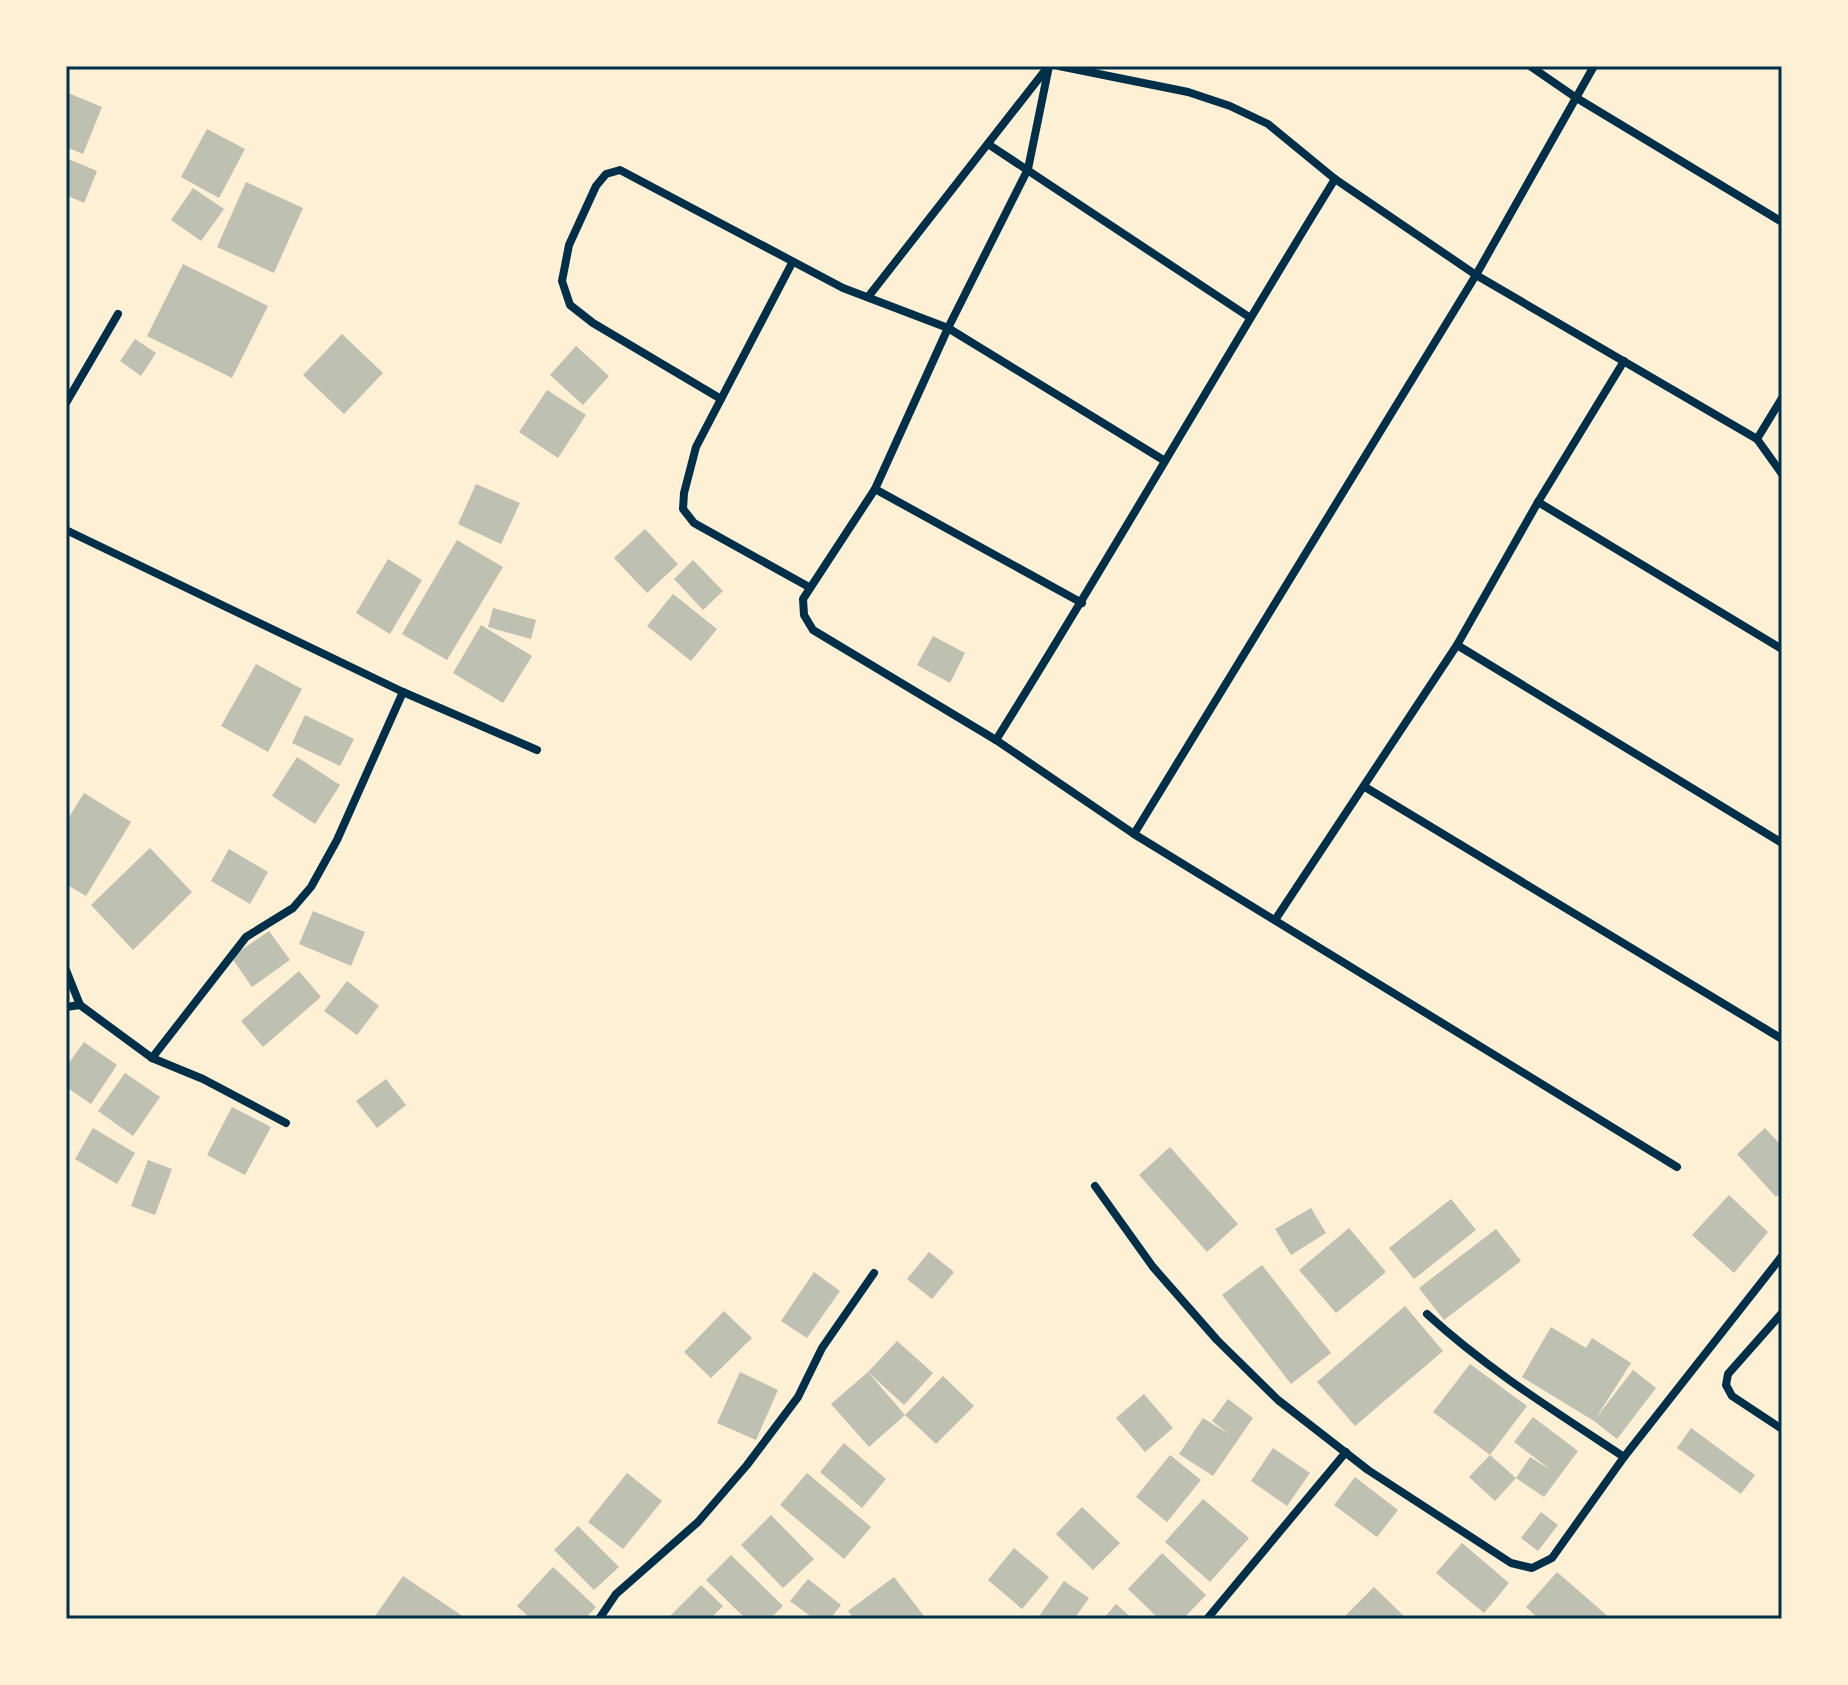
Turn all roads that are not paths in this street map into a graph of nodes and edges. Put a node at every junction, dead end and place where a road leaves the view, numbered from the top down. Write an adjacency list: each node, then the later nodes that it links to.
1 (1049, 66): 6 (street); 7 (street)
2 (1059, 66): 8 (street)
3 (1530, 66): 5 (street)
4 (1594, 66): 5 (street)
5 (1575, 97): 9 (street); 11 (street)
6 (988, 144): 7 (street); 12 (street)
7 (1028, 169): 14 (street); 15 (street)
8 (1335, 179): 11 (street); 14 (street)
9 (1782, 222)
10 (792, 263): 12 (street); 18 (street); 18 (street)
11 (1476, 275): 16 (street); 34 (street)
12 (868, 297): 15 (street)
13 (118, 314): 19 (street)
14 (1249, 317): 21 (street)
15 (948, 328): 21 (street); 23 (street)
16 (1624, 361): 20 (street); 24 (street)
17 (1782, 398): 20 (street)
18 (721, 399): 26 (street)
19 (66, 403)
20 (1757, 439): 22 (street)
21 (1165, 461): 27 (street)
22 (1782, 474)
23 (875, 489): 26 (street); 27 (street)
24 (1538, 502): 28 (street); 29 (street)
25 (66, 530): 30 (street)
26 (809, 587): 31 (street)
27 (1082, 603): 31 (street)
28 (1457, 645): 33 (street); 35 (street)
29 (1782, 649)
30 (403, 692): 32 (street); 41 (street)
31 (996, 740): 34 (street)
32 (537, 750)
33 (1365, 787): 36 (street); 40 (street)
34 (1134, 834): 36 (street)
35 (1782, 843)
36 (1275, 920): 43 (street)
37 (66, 970): 38 (street)
38 (80, 1005): 39 (street); 41 (street)
39 (66, 1007)
40 (1782, 1039)
41 (152, 1058): 42 (street)
42 (286, 1123)
43 (1677, 1167)
44 (1095, 1186): 50 (street)
45 (1782, 1256): 51 (street)
46 (874, 1273): 52 (street)
47 (1782, 1313): 49 (street)
48 (1427, 1314): 51 (street)
49 (1782, 1429)
50 (1346, 1452): 51 (street); 53 (street)
51 (1624, 1457)
52 (599, 1619)
53 (1207, 1619)

